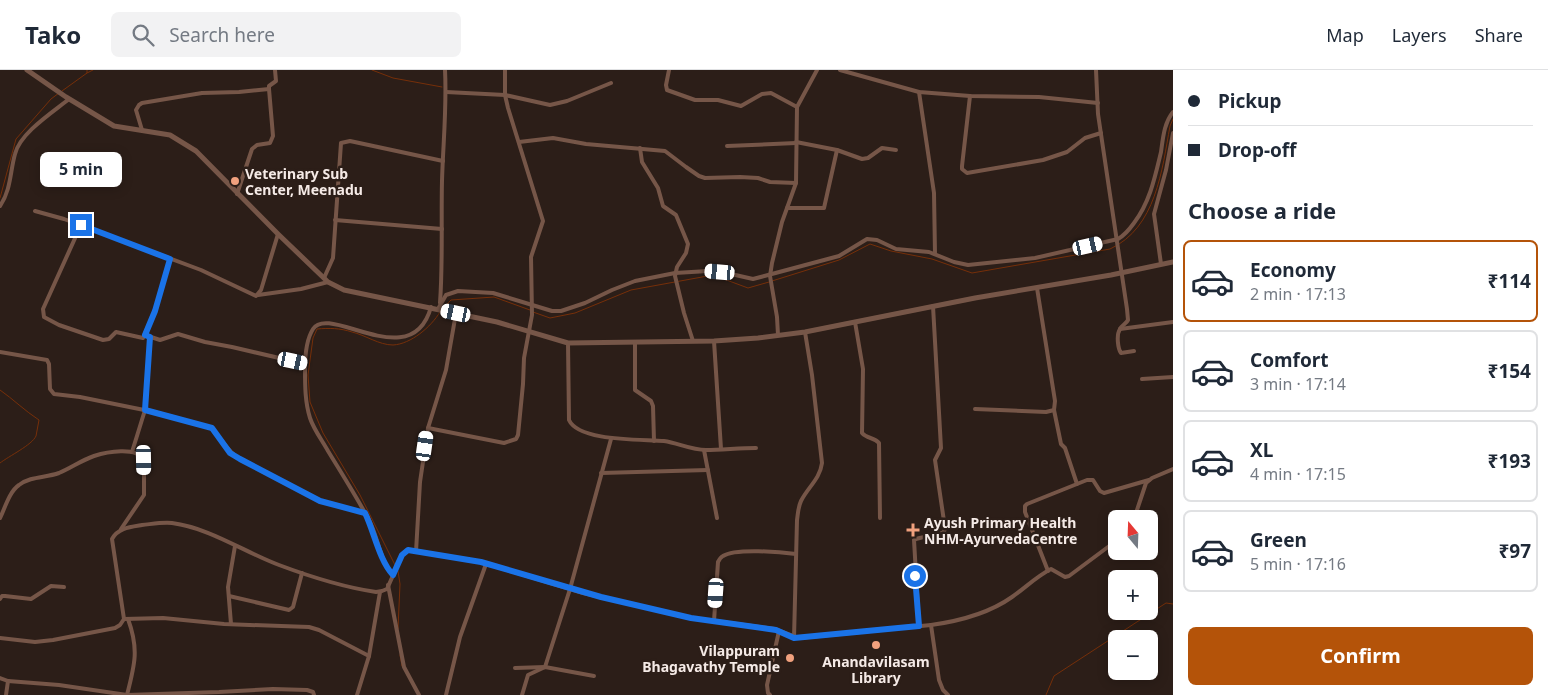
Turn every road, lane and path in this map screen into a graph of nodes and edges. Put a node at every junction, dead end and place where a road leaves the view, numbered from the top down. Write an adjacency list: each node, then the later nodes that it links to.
1 (27, 70): 15 (street)
2 (275, 70): 10 (street)
3 (445, 70): 11 (street)
4 (505, 70): 13 (street)
5 (668, 70): 17 (street)
6 (817, 70): 17 (street)
7 (840, 70): 12 (street)
8 (1096, 70): 16 (street)
9 (612, 83): 13 (street)
10 (268, 89): 19 (street); 30 (street)
11 (446, 92): 13 (street); 28 (street)
12 (919, 92): 14 (street); 39 (street)
13 (505, 95): 22 (street)
14 (970, 96): 16 (street); 20 (street)
15 (68, 98): 19 (street); 31 (street)
16 (1098, 103): 20 (street)
17 (797, 107): 23 (street)
18 (1173, 112): 38 (street)
19 (142, 130): 30 (street)
20 (1101, 133): 38 (street)
21 (1173, 133): 42 (street)
22 (519, 142): 25 (street); 49 (street)
23 (796, 142): 24 (street); 26 (street); 29 (street)
24 (727, 146)
25 (640, 148): 29 (street); 44 (street)
26 (837, 150): 27 (street); 32 (street)
27 (896, 150)
28 (443, 161): 34 (street); 36 (street)
29 (796, 182): 32 (street)
30 (237, 194): 37 (street)
31 (0, 206)
32 (787, 208): 45 (street)
33 (35, 211): 35 (street)
34 (335, 220): 36 (street); 46 (street)
35 (81, 225): 40 (street); 59 (street)
36 (442, 229): 52 (street)
37 (278, 234): 46 (street); 48 (street)
38 (1118, 240): 39 (street); 43 (street)
39 (935, 254): 45 (street)
40 (170, 259): 48 (street); 59 (street)
41 (1173, 262): 42 (street)
42 (1161, 264): 43 (street)
43 (1122, 272): 47 (street); 56 (street)
44 (676, 274): 45 (street); 49 (street); 62 (street)
45 (770, 275): 60 (street)
46 (326, 280): 48 (street); 51 (street)
47 (1037, 288): 50 (street); 73 (street)
48 (258, 296)
49 (532, 306): 52 (street); 57 (street)
50 (933, 306): 54 (street); 110 (street)
51 (431, 307): 52 (street); 68 (street)
52 (440, 309): 53 (street)
53 (456, 313): 57 (street); 74 (street)
54 (855, 322): 58 (street); 90 (street)
55 (1173, 322): 56 (street)
56 (1120, 329): 67 (street)
57 (529, 332): 65 (street); 74 (street)
58 (806, 332): 60 (street); 95 (street)
59 (145, 335): 61 (street)
60 (778, 335): 63 (street)
61 (150, 337): 68 (street); 72 (street)
62 (693, 341): 63 (street); 64 (street)
63 (714, 341): 78 (street)
64 (635, 342): 65 (street); 76 (street)
65 (568, 343): 75 (street)
66 (0, 352): 72 (street)
67 (1134, 352)
68 (305, 364): 87 (street)
69 (1173, 378): 70 (street)
70 (1142, 379)
71 (975, 409): 73 (street)
72 (145, 410): 80 (street); 87 (street)
73 (1054, 410): 85 (street)
74 (428, 428): 94 (street)
75 (611, 439): 76 (street); 83 (street)
76 (654, 441): 79 (street)
77 (756, 448): 78 (street)
78 (721, 449): 79 (street)
79 (704, 450): 82 (street)
80 (132, 452): 88 (street); 91 (street)
81 (1173, 468): 84 (street)
82 (708, 470): 83 (street); 89 (street)
83 (601, 473): 102 (street)
84 (1148, 480): 85 (street); 86 (street)
85 (1077, 484): 97 (street)
86 (1137, 510)
87 (365, 513): 99 (street)
88 (0, 518)
89 (717, 518)
90 (880, 518)
91 (120, 531): 92 (street); 106 (street)
92 (235, 546): 98 (street); 104 (street)
93 (1108, 547): 97 (street)
94 (416, 552): 96 (street); 99 (street)
95 (796, 554): 107 (street); 113 (street)
96 (486, 564): 102 (street); 125 (street)
97 (1048, 571): 109 (street)
98 (302, 573): 103 (street); 104 (street)
99 (393, 573): 100 (street)
100 (388, 585): 103 (street); 124 (street)
101 (64, 586): 105 (street)
102 (570, 589): 107 (street); 115 (street)
103 (380, 592): 114 (street)
104 (229, 596): 108 (street)
105 (0, 599)
106 (126, 619): 108 (street); 112 (street); 121 (street)
107 (714, 621): 111 (street)
108 (231, 624): 114 (street)
109 (931, 625): 110 (street); 128 (street)
110 (919, 626): 113 (street)
111 (779, 631): 113 (street); 127 (street)
112 (0, 638)
113 (794, 638)
114 (369, 656): 123 (street)
115 (545, 667): 116 (street); 117 (street); 126 (street)
116 (515, 668)
117 (594, 676)
118 (0, 678): 119 (street)
119 (8, 681): 120 (street); 121 (street)
120 (6, 695)
121 (127, 695): 122 (street)
122 (314, 695)
123 (357, 695)
124 (419, 695)
125 (446, 695)
126 (522, 695)
127 (770, 695)
128 (948, 695)

